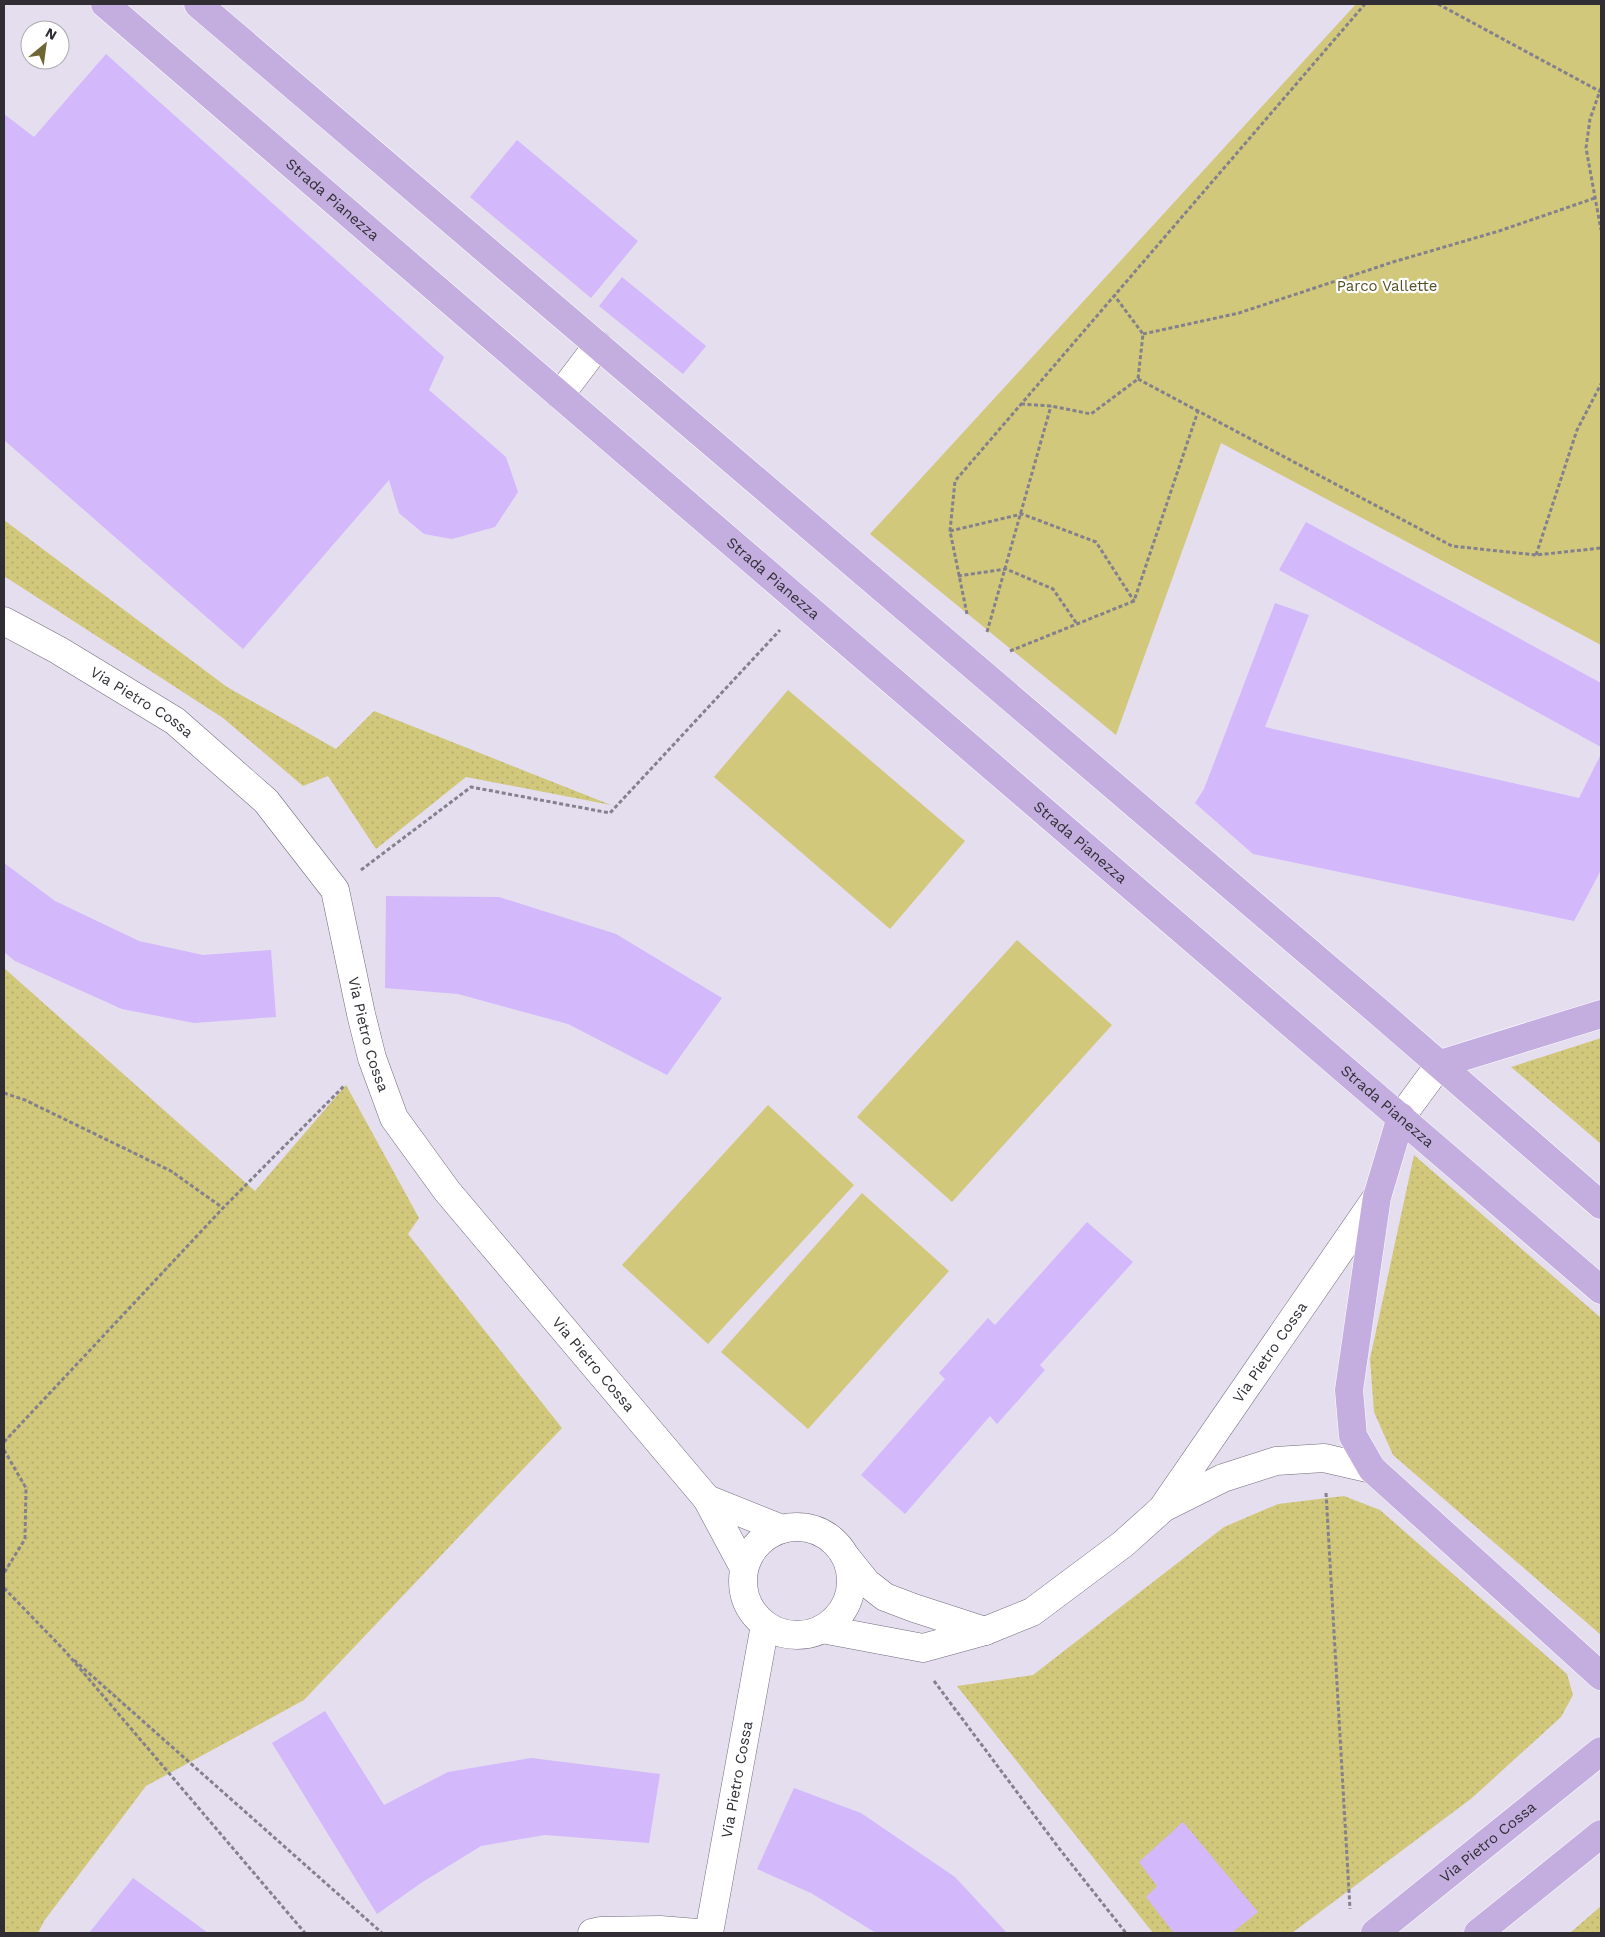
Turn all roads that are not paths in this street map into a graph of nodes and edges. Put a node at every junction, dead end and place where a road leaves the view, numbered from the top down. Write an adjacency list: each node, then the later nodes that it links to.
1 (105, 4): 4 (main road, Strada Pianezza)
2 (198, 4): 3 (main road)
3 (598, 345): 4 (street); 7 (main road)
4 (560, 395): 8 (main road, Strada Pianezza)
5 (4, 621): 13 (street, Via Pietro Cossa)
6 (1601, 1014): 7 (main road)
7 (1440, 1064): 8 (street); 10 (main road)
8 (1402, 1117): 9 (main road); 11 (main road, Strada Pianezza)
9 (1377, 1197): 12 (main road); 14 (street, Via Pietro Cossa)
10 (1601, 1205)
11 (1601, 1290)
12 (1372, 1470): 14 (street, Via Pietro Cossa); 21 (main road)
13 (706, 1499): 15 (street, Via Pietro Cossa); 17 (street, Via Pietro Cossa)
14 (1162, 1509): 20 (street, Via Pietro Cossa)
15 (782, 1529): 16 (street, Via Pietro Cossa); 17 (street, Via Pietro Cossa)
16 (845, 1556): 19 (street, Via Pietro Cossa); 20 (street, Via Pietro Cossa)
17 (744, 1568): 18 (street, Via Pietro Cossa)
18 (764, 1625): 19 (street, Via Pietro Cossa); 26 (street, Via Pietro Cossa)
19 (822, 1629): 20 (street, Via Pietro Cossa)
20 (984, 1631)
21 (1601, 1676)
22 (1601, 1750): 27 (main road, Via Pietro Cossa)
23 (1601, 1834): 28 (main road)
24 (592, 1933): 25 (street)
25 (698, 1933)
26 (710, 1933)
27 (1375, 1933)
28 (1478, 1933)

